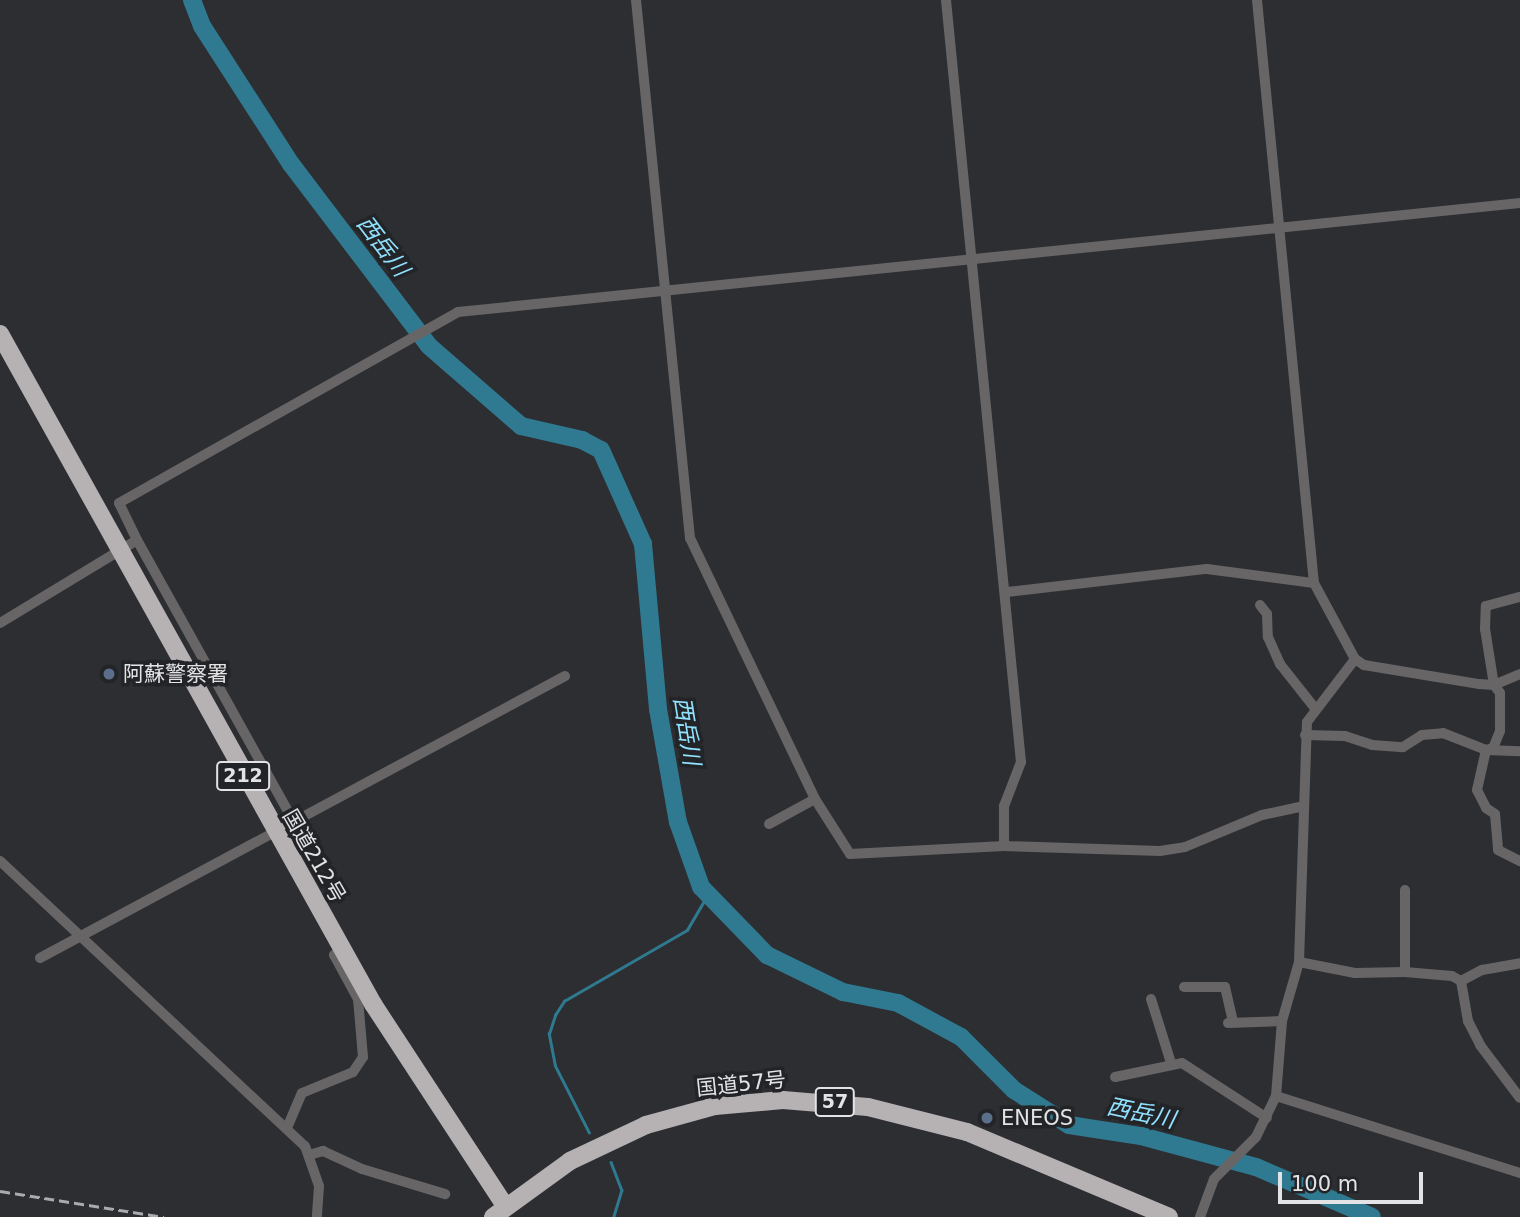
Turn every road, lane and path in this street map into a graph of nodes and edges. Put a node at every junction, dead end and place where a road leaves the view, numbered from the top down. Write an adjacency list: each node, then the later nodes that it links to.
1 (636, 0): 7 (street)
2 (947, 0): 6 (street)
3 (1257, 0): 5 (street)
4 (1520, 202): 5 (street)
5 (1280, 227): 6 (street); 11 (street)
6 (973, 259): 7 (street); 12 (street)
7 (667, 292): 9 (street); 24 (street)
8 (0, 334): 10 (highway, 国道212号 / 212)
9 (137, 540): 10 (street); 26 (street)
10 (118, 551): 15 (street); 28 (highway, 国道212号 / 212)
11 (1314, 583): 12 (street); 16 (street)
12 (1007, 592): 29 (street)
13 (1520, 597): 19 (street)
14 (1260, 605): 20 (street)
15 (0, 623)
16 (1355, 659): 19 (street); 20 (street)
17 (1520, 674): 19 (street)
18 (565, 676): 26 (street)
19 (1494, 685): 22 (street)
20 (1314, 707): 21 (street)
21 (1305, 735): 22 (street); 25 (street)
22 (1486, 750): 23 (street); 31 (street)
23 (1520, 751)
24 (815, 799): 27 (street); 29 (street)
25 (1304, 806): 29 (street); 36 (street)
26 (294, 822): 28 (street)
27 (769, 824)
28 (274, 833): 33 (street); 34 (highway, 国道212号 / 212)
29 (1004, 846)
30 (0, 861): 33 (street)
31 (1520, 861)
32 (1405, 890): 38 (street)
33 (81, 937): 35 (street); 48 (street)
34 (341, 949): 48 (street); 52 (highway, 国道212号 / 212)
35 (40, 958)
36 (1299, 962): 38 (street); 42 (street)
37 (1520, 963): 39 (street)
38 (1405, 972): 39 (street)
39 (1461, 981): 46 (street)
40 (1184, 987): 42 (street)
41 (1151, 999): 43 (street)
42 (1282, 1021): 45 (street)
43 (1171, 1063): 44 (street); 47 (street)
44 (1115, 1077)
45 (1276, 1096): 47 (street); 50 (street)
46 (1520, 1098)
47 (1268, 1118): 55 (street)
48 (287, 1128): 49 (street)
49 (309, 1154): 51 (street); 53 (street)
50 (1520, 1173)
51 (445, 1194)
52 (499, 1212): 54 (highway, 国道57号 / 57)
53 (317, 1217)
54 (1169, 1217)
55 (1200, 1217)

